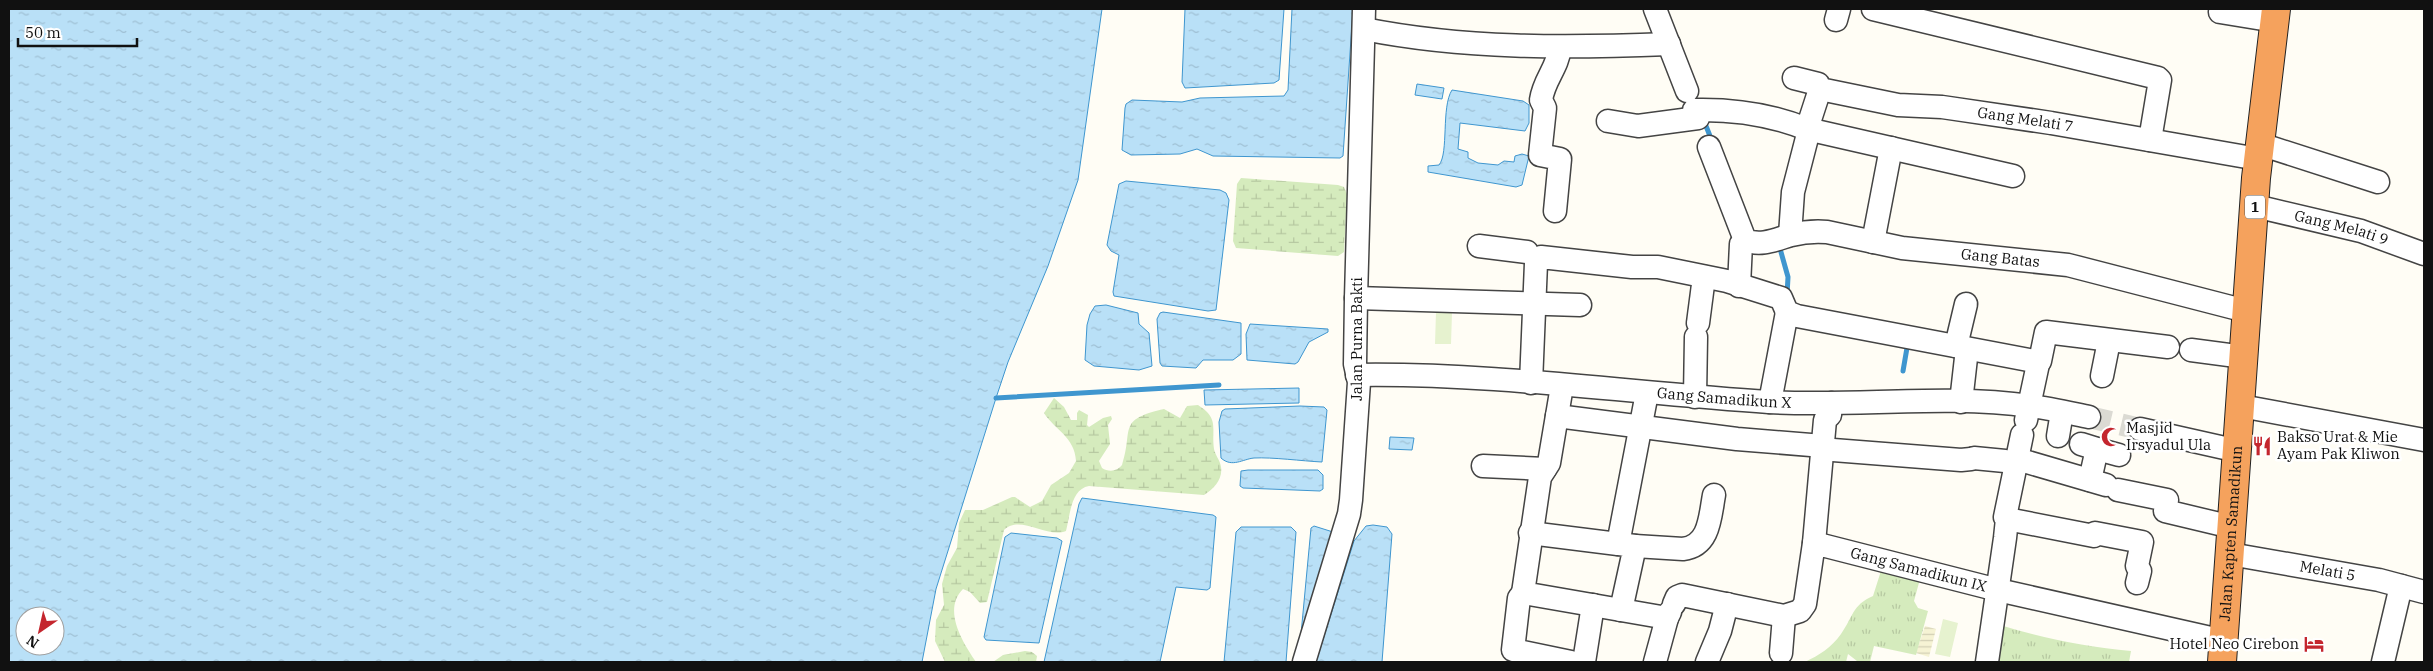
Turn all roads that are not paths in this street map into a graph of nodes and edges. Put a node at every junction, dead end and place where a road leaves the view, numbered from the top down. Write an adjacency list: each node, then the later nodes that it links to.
1 (1656, 9): 6 (street)
2 (1873, 9): 13 (street)
3 (2220, 12): 4 (street)
4 (2276, 15): 15 (highway, 1)
5 (1364, 19): 7 (street); 28 (street, Jalan Purna Bakti)
6 (1669, 44): 7 (street); 10 (street)
7 (1560, 47): 19 (street)
8 (1794, 78): 9 (street, Gang Melati 7)
9 (1820, 89): 12 (street); 13 (street, Gang Melati 7)
10 (1698, 118): 11 (street); 12 (street); 21 (street)
11 (1608, 121)
12 (1808, 130): 14 (street); 20 (street)
13 (2150, 140): 15 (street, Gang Melati 7)
14 (1891, 148): 16 (street); 22 (street)
15 (2259, 152): 17 (street, Gang Melati 7); 18 (highway, 1)
16 (2013, 176)
17 (2378, 182)
18 (2255, 206): 24 (street, Gang Melati 9); 32 (highway, 1)
19 (1555, 211)
20 (1790, 235): 21 (street, Gang Batas); 22 (street, Gang Batas)
21 (1748, 241): 27 (street)
22 (1873, 242): 32 (street, Gang Batas)
23 (1479, 246): 25 (street)
24 (2424, 254)
25 (1536, 255): 26 (street); 29 (street)
26 (1704, 277): 27 (street); 45 (street)
27 (1739, 286): 33 (street)
28 (1356, 298): 29 (street); 40 (street, Jalan Purna Bakti)
29 (1534, 302): 31 (street); 42 (street)
30 (1966, 304): 36 (street)
31 (1580, 305)
32 (2246, 311): 38 (highway, 1)
33 (1787, 312): 36 (street); 46 (street)
34 (2109, 341): 35 (street); 39 (street); 41 (street)
35 (2168, 347)
36 (1961, 348): 39 (street); 47 (street)
37 (2191, 350): 38 (street)
38 (2244, 357): 50 (highway, 1)
39 (2039, 362): 49 (street)
40 (1357, 375): 42 (street, Gang Samadikun X); 84 (street, Jalan Purna Bakti)
41 (2102, 376)
42 (1531, 383): 43 (street, Gang Samadikun X)
43 (1562, 386): 44 (street, Gang Samadikun X); 52 (street)
44 (1647, 393): 45 (street, Gang Samadikun X); 54 (street)
45 (1695, 397): 46 (street, Gang Samadikun X)
46 (1770, 402): 48 (street, Gang Samadikun X)
47 (1961, 402): 48 (street, Gang Samadikun X); 49 (street, Gang Samadikun X)
48 (1830, 403): 58 (street)
49 (2029, 406): 51 (street, Gang Samadikun X); 61 (street)
50 (2241, 406): 57 (street); 59 (highway, Jalan Kapten Samadikun / 1)
51 (2062, 412): 53 (street, Gang Samadikun X); 56 (street)
52 (1557, 416): 54 (street); 63 (street)
53 (2089, 417)
54 (1641, 427): 58 (street); 70 (street)
55 (2140, 428): 59 (street)
56 (2058, 436)
57 (2424, 440)
58 (1826, 448): 61 (street); 69 (street)
59 (2238, 451): 67 (highway, Jalan Kapten Samadikun / 1)
60 (2119, 455): 64 (street)
61 (2013, 462): 64 (street); 66 (street)
62 (1483, 466): 63 (street)
63 (1545, 469): 68 (street)
64 (2105, 485): 67 (street)
65 (1714, 495): 70 (street)
66 (2007, 519): 72 (street); 74 (street)
67 (2232, 527): 71 (highway, Jalan Kapten Samadikun / 1)
68 (1530, 533): 70 (street); 76 (street)
69 (1814, 543): 74 (street, Gang Samadikun IX); 81 (street)
70 (1627, 545): 79 (street)
71 (2230, 554): 73 (street, Melati 5); 83 (highway, Jalan Kapten Samadikun / 1)
72 (2137, 583)
73 (2401, 586): 75 (street, Melati 5); 90 (street)
74 (1998, 590): 83 (street, Gang Samadikun IX); 89 (street)
75 (2424, 592)
76 (1523, 593): 78 (street); 85 (street)
77 (1727, 604): 80 (street); 81 (street); 88 (street)
78 (1593, 606): 79 (street); 86 (street)
79 (1622, 610): 80 (street)
80 (1670, 611): 87 (street)
81 (1784, 616): 82 (street)
82 (1781, 652)
83 (2223, 652)
84 (1304, 662)
85 (1571, 662)
86 (1584, 662)
87 (1655, 662)
88 (1707, 662)
89 (1987, 662)
90 (2383, 662)

